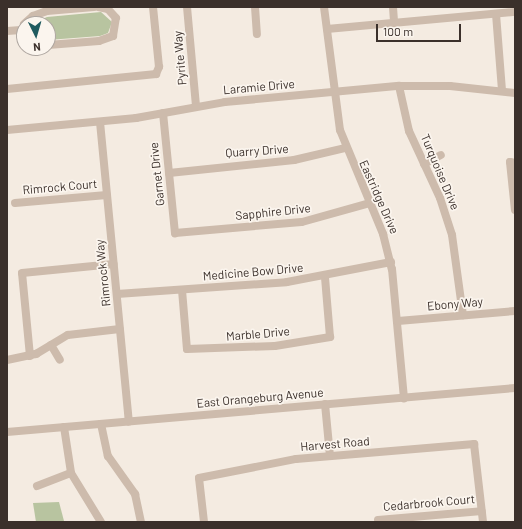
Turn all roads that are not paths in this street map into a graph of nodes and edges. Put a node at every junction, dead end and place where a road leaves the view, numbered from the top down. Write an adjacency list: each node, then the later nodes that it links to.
1 (94, 7): 10 (street)
2 (98, 7): 14 (street)
3 (153, 7): 16 (street)
4 (187, 7): 20 (street, Pyrite Way)
5 (254, 7): 13 (street)
6 (324, 7): 12 (street, Eastridge Drive)
7 (393, 7): 11 (street)
8 (515, 12): 9 (street)
9 (496, 14): 11 (street); 17 (street)
10 (33, 16)
11 (394, 23): 12 (street)
12 (326, 29): 18 (street, Eastridge Drive)
13 (257, 34)
14 (56, 44)
15 (399, 86): 17 (street, Laramie Drive); 18 (street, Laramie Drive); 27 (street, Turquoise Drive)
16 (7, 89)
17 (502, 90): 19 (street, Laramie Drive)
18 (333, 92): 20 (street, Laramie Drive); 24 (street, Eastridge Drive)
19 (515, 92)
20 (196, 106): 21 (street, Laramie Drive)
21 (163, 113): 22 (street, Laramie Drive); 28 (street, Garnet Drive)
22 (100, 122): 23 (street, Laramie Drive); 29 (street, Rimrock Way)
23 (7, 130)
24 (345, 148): 28 (street, Quarry Drive); 31 (street, Eastridge Drive)
25 (441, 155): 27 (street)
26 (513, 163): 32 (street)
27 (424, 164): 40 (street, Turquoise Drive)
28 (169, 173): 33 (street, Garnet Drive)
29 (107, 195): 30 (street, Rimrock Court); 35 (street, Rimrock Way)
30 (15, 203)
31 (370, 203): 33 (street, Sapphire Drive); 34 (street, Eastridge Drive)
32 (515, 210)
33 (175, 233)
34 (391, 262): 36 (street, Medicine Bow Drive); 41 (street, Eastridge Drive)
35 (114, 264): 38 (street, Rimrock Way); 44 (street)
36 (325, 277): 37 (street, Medicine Bow Drive); 37 (street, Marble Drive)
37 (182, 290): 38 (street, Medicine Bow Drive)
38 (117, 294): 42 (street, Rimrock Way)
39 (515, 311): 40 (street, Ebony Way)
40 (463, 315): 41 (street, Ebony Way)
41 (398, 321): 48 (street, Eastridge Drive)
42 (120, 329): 43 (street); 50 (street, Rimrock Way)
43 (51, 345): 44 (street); 46 (street)
44 (30, 356): 45 (street)
45 (7, 360)
46 (60, 360)
47 (515, 388): 48 (street, East Orangeburg Avenue)
48 (404, 398): 49 (street, East Orangeburg Avenue)
49 (325, 404): 50 (street, East Orangeburg Avenue); 54 (street)
50 (129, 422): 51 (street, East Orangeburg Avenue)
51 (101, 424): 52 (street, East Orangeburg Avenue); 60 (street)
52 (64, 427): 53 (street, East Orangeburg Avenue); 55 (street)
53 (7, 432)
54 (330, 456): 57 (street, Harvest Road); 61 (street, Harvest Road)
55 (71, 473): 56 (street); 59 (street)
56 (38, 486)
57 (482, 511): 58 (street, Cedarbrook Court); 62 (street)
58 (378, 520)
59 (101, 522)
60 (141, 522)
61 (204, 522)
62 (483, 522)

